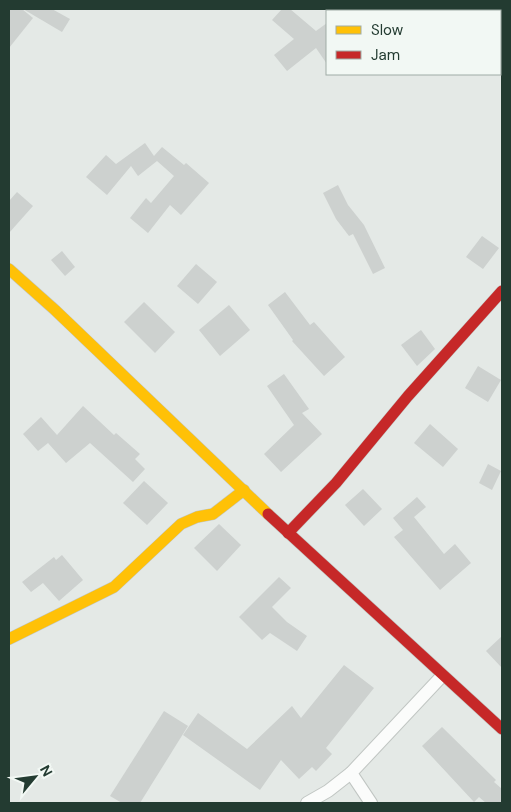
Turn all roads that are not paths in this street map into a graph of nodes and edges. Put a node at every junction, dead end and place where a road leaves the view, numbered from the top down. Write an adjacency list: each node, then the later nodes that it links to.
1 (9, 269): 3 (main road)
2 (502, 291): 4 (main road)
3 (244, 490): 4 (main road); 5 (main road)
4 (288, 533): 6 (main road)
5 (9, 638)
6 (442, 676): 7 (main road); 8 (street)
7 (502, 729)
8 (351, 773): 9 (street); 10 (street)
9 (306, 803)
10 (370, 803)

